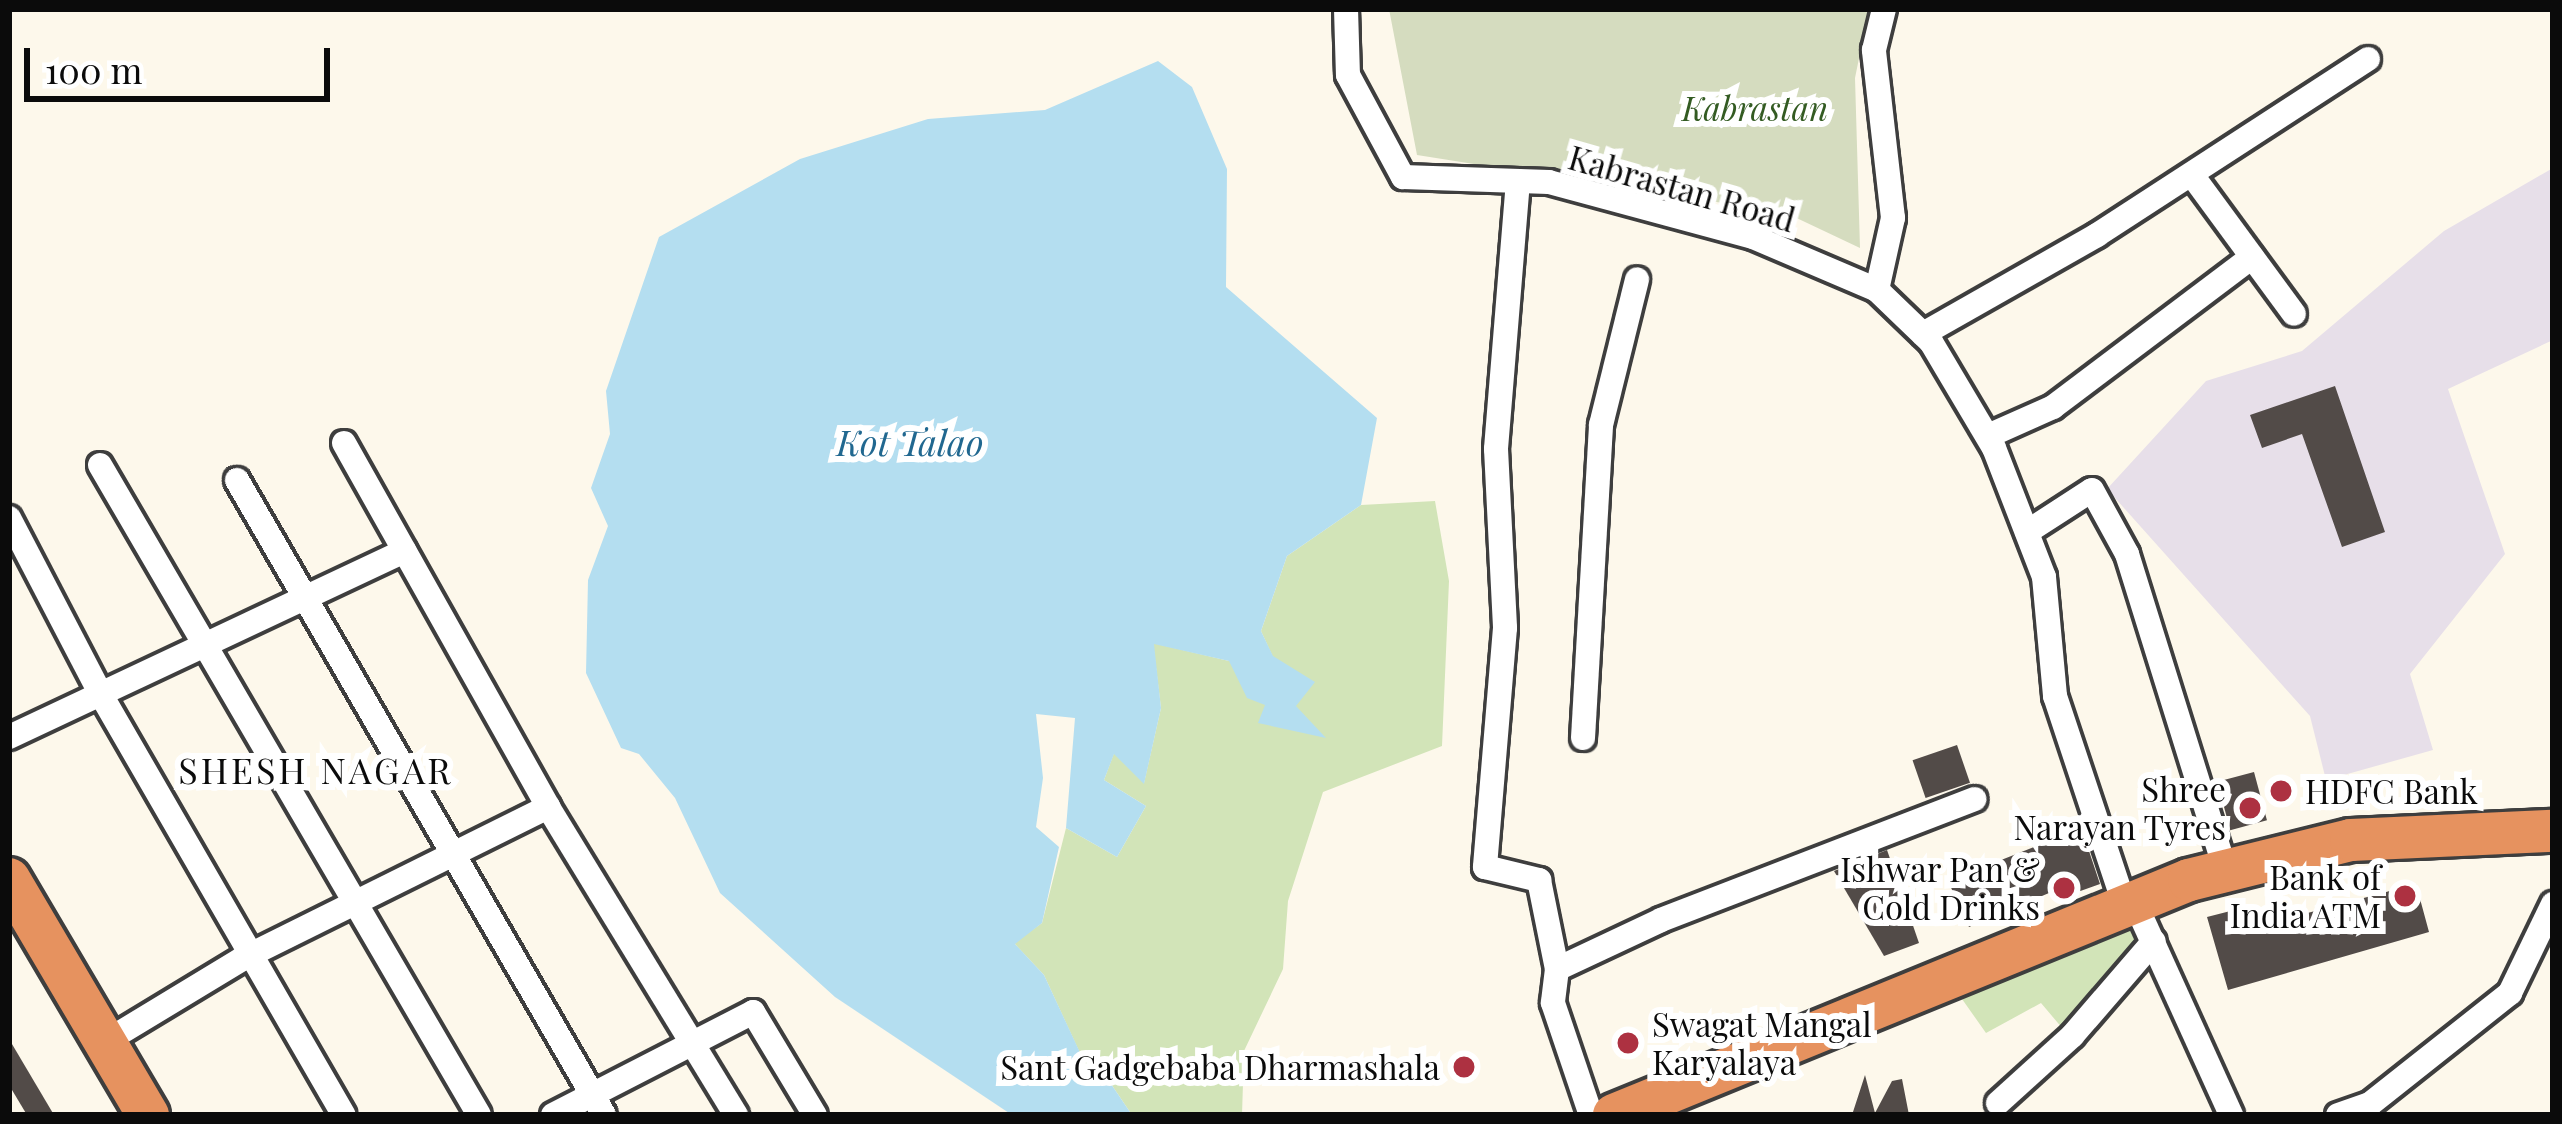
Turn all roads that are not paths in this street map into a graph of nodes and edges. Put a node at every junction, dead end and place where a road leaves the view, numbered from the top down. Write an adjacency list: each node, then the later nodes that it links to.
1 (1346, 9): 5 (street, Kabrastan Road)
2 (1884, 9): 8 (street)
3 (2368, 59): 4 (street)
4 (2192, 175): 6 (street); 10 (street)
5 (1518, 181): 8 (street, Kabrastan Road); 34 (street)
6 (2252, 256): 9 (street); 11 (street)
7 (1637, 280): 22 (street)
8 (1877, 290): 10 (street, Kabrastan Road)
9 (2294, 314)
10 (1923, 334): 11 (street, Kabrastan Road)
11 (1988, 436): 16 (street, Kabrastan Road)
12 (344, 442): 17 (street)
13 (100, 466): 19 (street)
14 (237, 480): 18 (street)
15 (9, 518): 20 (street)
16 (2027, 532): 27 (street); 30 (street, Kabrastan Road)
17 (404, 551): 18 (street); 24 (street)
18 (305, 598): 19 (street); 26 (street)
19 (199, 644): 20 (street); 31 (street)
20 (100, 693): 21 (street); 33 (street)
21 (9, 737)
22 (1583, 738)
23 (1974, 799): 34 (street)
24 (548, 807): 26 (street); 35 (street)
25 (2553, 831): 27 (highway)
26 (450, 859): 31 (street); 38 (street)
27 (2226, 871): 30 (highway)
28 (14, 900): 36 (highway)
29 (2553, 904): 48 (street)
30 (2130, 905): 32 (street, Kabrastan Road); 46 (highway)
31 (352, 908): 33 (street); 41 (street)
32 (2154, 941): 37 (street); 47 (street, Kabrastan Road)
33 (251, 955): 36 (street); 40 (street)
34 (1556, 969): 45 (street)
35 (691, 1040): 38 (street); 43 (street); 44 (street)
36 (105, 1042): 39 (highway)
37 (1998, 1103)
38 (598, 1105): 42 (street)
39 (136, 1109)
40 (344, 1115)
41 (479, 1115)
42 (553, 1115)
43 (736, 1115)
44 (815, 1115)
45 (1591, 1115)
46 (1614, 1115)
47 (2230, 1115)
48 (2338, 1115)

